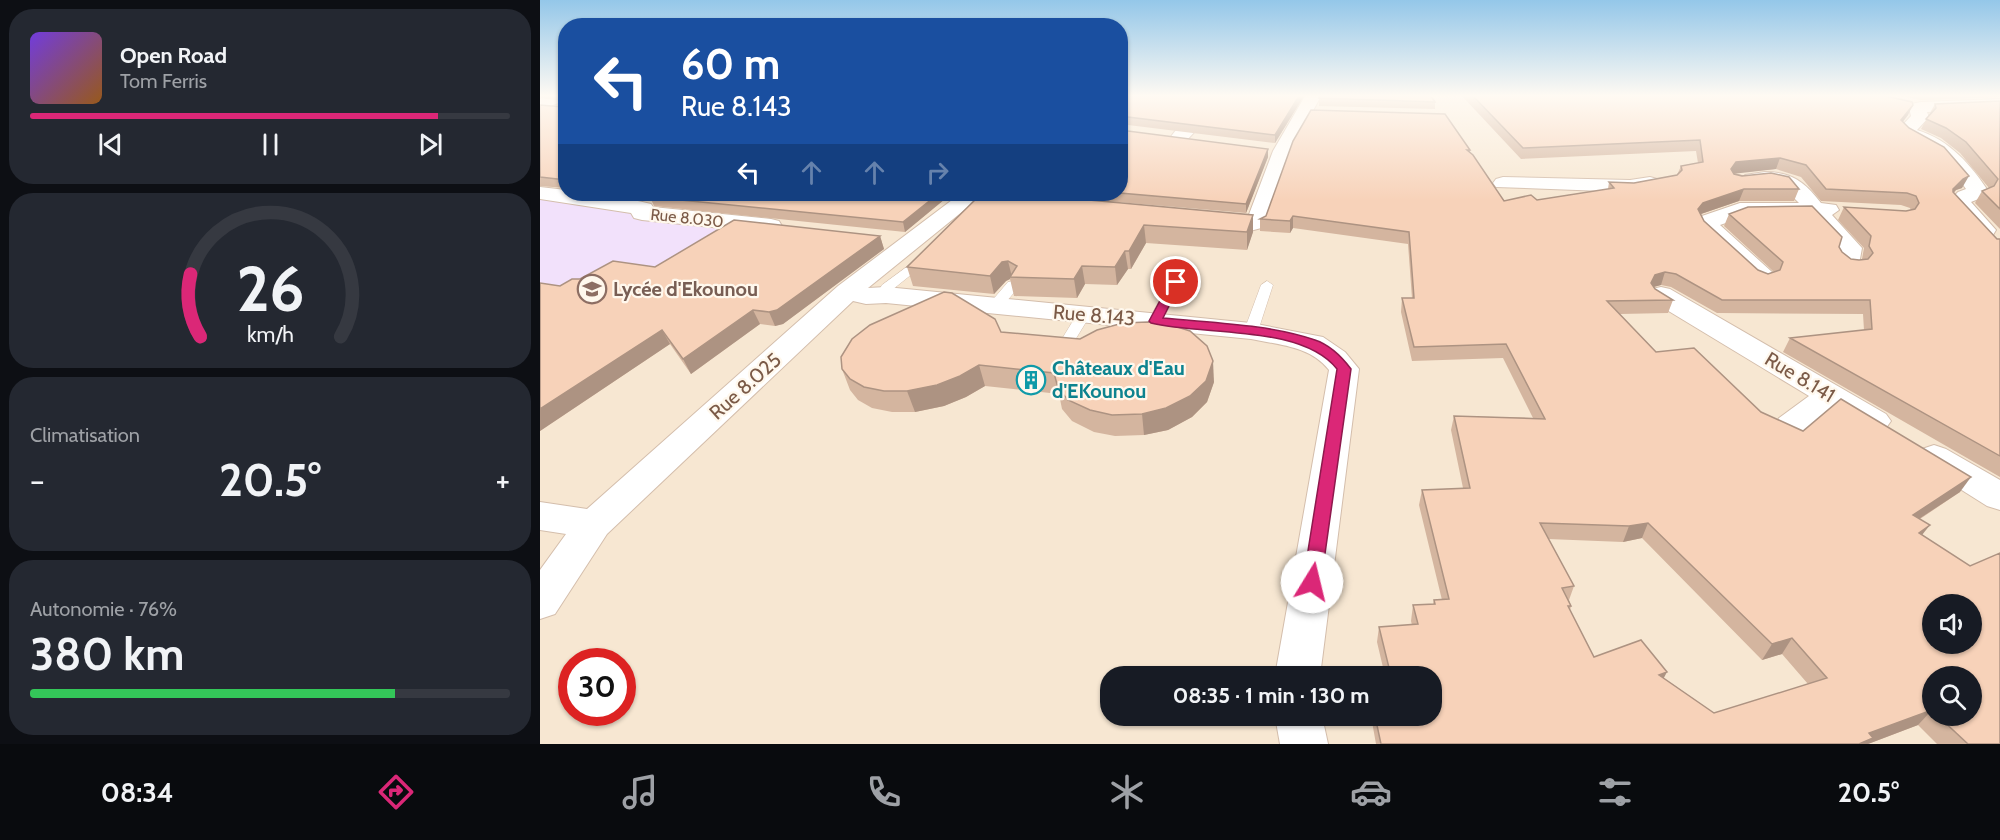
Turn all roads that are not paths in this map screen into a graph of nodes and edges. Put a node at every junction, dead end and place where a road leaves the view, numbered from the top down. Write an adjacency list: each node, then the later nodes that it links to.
1 (1294, 131): 6 (street)
2 (1909, 131): 10 (street)
3 (1196, 132): 4 (street)
4 (1155, 135)
5 (1260, 148): 6 (street)
6 (1282, 151): 17 (street)
7 (1666, 180): 9 (street)
8 (1739, 180): 15 (street)
9 (1503, 183)
10 (1990, 192): 20 (street)
11 (540, 193): 12 (street, Rue 8.030)
12 (558, 196)
13 (594, 201): 18 (street, Rue 8.030)
14 (973, 201): 21 (street, Rue 8.025)
15 (1814, 209): 16 (street); 22 (street); 23 (street)
16 (1846, 211)
17 (1192, 218)
18 (788, 228)
19 (876, 238): 21 (street)
20 (1999, 245)
21 (921, 247): 26 (street, Rue 8.025); 27 (lane)
22 (1852, 264)
23 (1763, 277)
24 (1176, 282): 30 (lane)
25 (1267, 285): 31 (lane)
26 (848, 292): 27 (street, Rue 8.143); 37 (street, Rue 8.025)
27 (886, 295): 29 (street, Rue 8.143)
28 (1661, 295): 33 (street, Rue 8.141)
29 (1084, 314): 30 (street, Rue 8.143); 32 (lane)
30 (1155, 321): 31 (street, Rue 8.143)
31 (1251, 331): 39 (street, Rue 8.143)
32 (1067, 342)
33 (1830, 395): 34 (street); 35 (street, Rue 8.141)
34 (1791, 426)
35 (2000, 497)
36 (540, 516): 37 (street)
37 (594, 524): 38 (street, Rue 8.025)
38 (543, 593)
39 (1299, 666)
40 (1301, 726): 41 (street)
41 (1304, 744)

